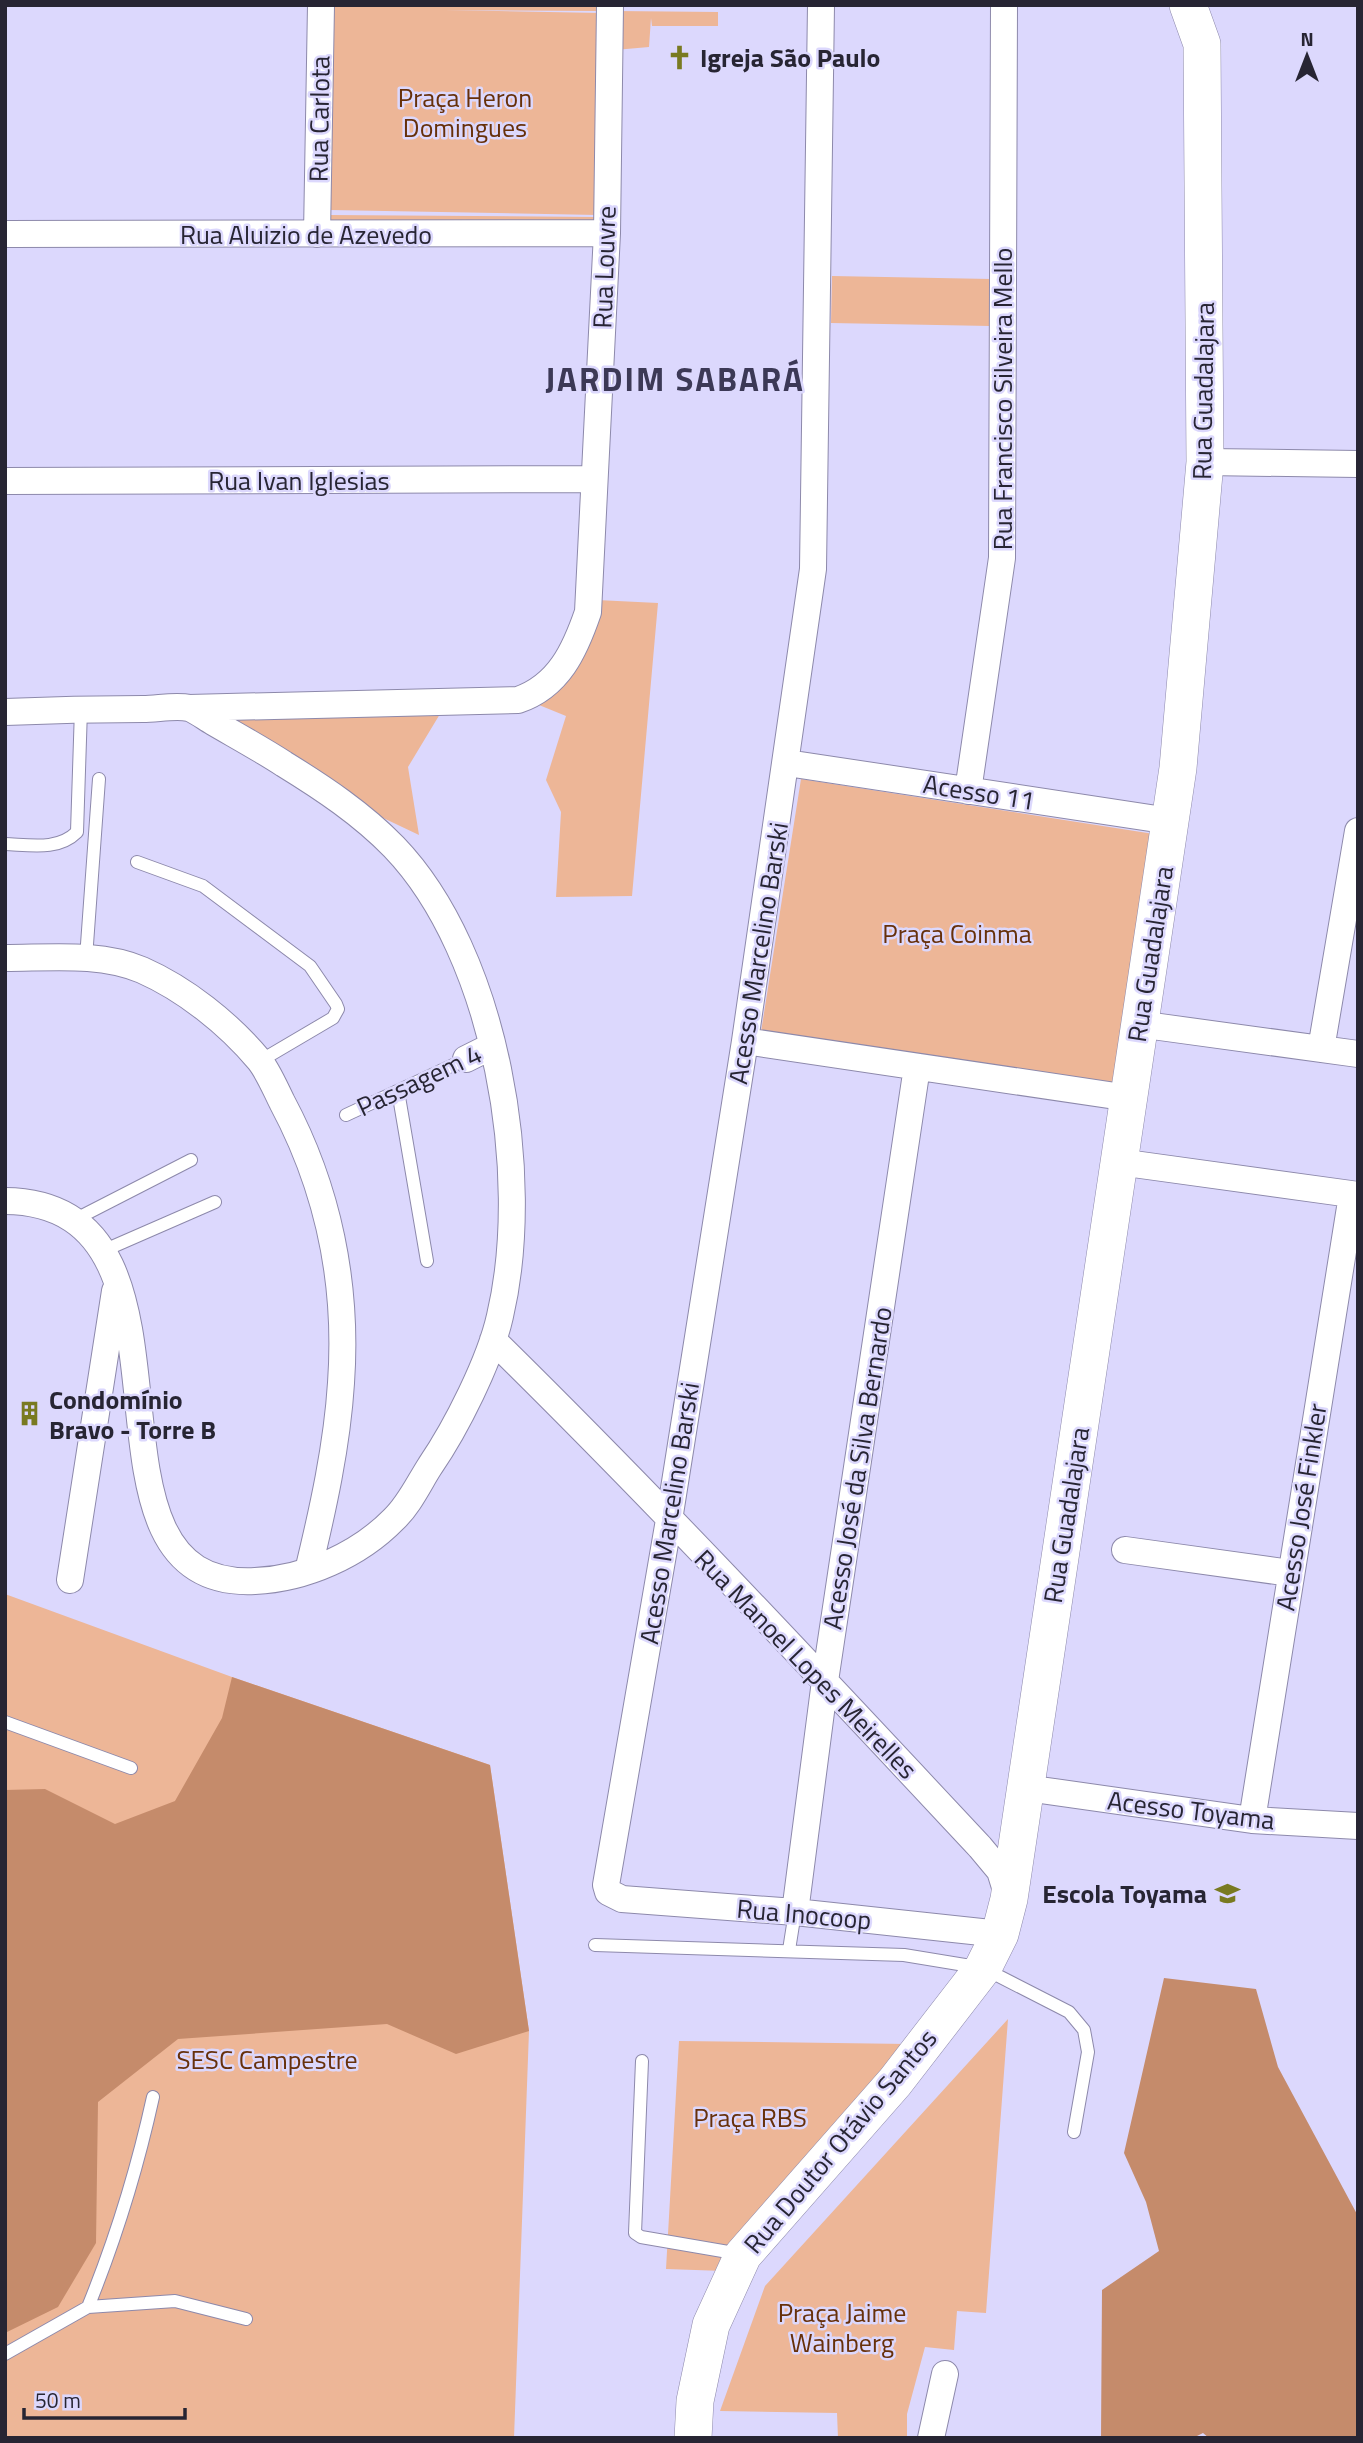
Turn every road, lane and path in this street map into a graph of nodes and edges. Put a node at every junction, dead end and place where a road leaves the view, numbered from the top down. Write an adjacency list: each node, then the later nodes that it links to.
1 (321, 5): 8 (street, Rua Carlota)
2 (610, 5): 6 (street, Rua Louvre)
3 (821, 5): 16 (street, Acesso Marcelino Barski)
4 (1004, 5): 18 (street, Rua Francisco Silveira Mello)
5 (1188, 5): 9 (main road, Rua Guadalajara)
6 (607, 233): 8 (street, Rua Aluizio de Azevedo); 11 (street, Rua Louvre)
7 (5, 234): 8 (street, Rua Aluizio de Azevedo)
8 (317, 234)
9 (1205, 462): 10 (street); 19 (main road, Rua Guadalajara)
10 (1358, 464)
11 (594, 479): 12 (street, Rua Ivan Iglesias); 13 (street, Rua Louvre)
12 (5, 481)
13 (188, 708): 14 (street); 27 (street)
14 (81, 709): 15 (street); 21 (lane)
15 (5, 712)
16 (787, 763): 18 (street, Acesso 11); 26 (street, Acesso Marcelino Barski)
17 (99, 779): 24 (lane)
18 (968, 791): 19 (street, Acesso 11)
19 (1170, 821): 25 (main road, Rua Guadalajara)
20 (1358, 831): 28 (street)
21 (5, 844)
22 (137, 862): 31 (lane)
23 (5, 958): 24 (street)
24 (86, 958): 31 (street)
25 (1138, 1024): 28 (street); 34 (main road, Rua Guadalajara)
26 (745, 1041): 32 (street); 46 (street, Acesso Marcelino Barski)
27 (492, 1046): 30 (street, Passagem 4); 45 (street)
28 (1321, 1049): 29 (street)
29 (1358, 1054)
30 (466, 1059): 33 (lane, Passagem 4)
31 (260, 1061): 48 (street)
32 (917, 1067): 34 (street); 51 (street, Acesso José da Silva Bernardo)
33 (398, 1091): 35 (lane, Passagem 4); 43 (lane)
34 (1129, 1098): 37 (main road, Rua Guadalajara)
35 (346, 1115)
36 (191, 1160): 41 (lane)
37 (1119, 1162): 38 (street); 54 (main road, Rua Guadalajara)
38 (1355, 1195): 49 (street, Acesso José Finkler)
39 (5, 1201): 41 (street)
40 (215, 1202): 42 (lane)
41 (74, 1220): 42 (street)
42 (105, 1250): 44 (street)
43 (427, 1261)
44 (117, 1280): 48 (street); 50 (street)
45 (493, 1340): 46 (street, Rua Manoel Lopes Meirelles); 48 (street)
46 (669, 1520): 51 (street, Rua Manoel Lopes Meirelles); 57 (street, Acesso Marcelino Barski)
47 (1125, 1550): 49 (street)
48 (308, 1571)
49 (1290, 1573): 55 (street, Acesso José Finkler)
50 (69, 1580)
51 (825, 1681): 58 (street, Rua Manoel Lopes Meirelles); 59 (street, Acesso José da Silva Bernardo)
52 (5, 1722): 53 (lane)
53 (131, 1768)
54 (1026, 1788): 55 (street, Acesso Toyama); 58 (main road, Rua Guadalajara)
55 (1252, 1820): 56 (street, Acesso Toyama)
56 (1358, 1826)
57 (608, 1892): 59 (street, Rua Inocoop)
58 (1009, 1899): 60 (main road, Rua Doutor Otávio Santos)
59 (795, 1912): 60 (street, Rua Inocoop); 62 (lane)
60 (1000, 1934): 63 (main road, Rua Doutor Otávio Santos)
61 (595, 1945): 62 (lane)
62 (789, 1950): 63 (lane)
63 (982, 1968): 66 (lane); 67 (main road, Rua Doutor Otávio Santos)
64 (642, 2061): 67 (lane)
65 (153, 2097): 68 (lane)
66 (1074, 2132)
67 (743, 2255): 72 (main road, Rua Doutor Otávio Santos)
68 (88, 2307): 69 (lane); 70 (lane)
69 (246, 2319)
70 (5, 2354)
71 (945, 2374): 73 (street)
72 (693, 2438)
73 (931, 2438)

